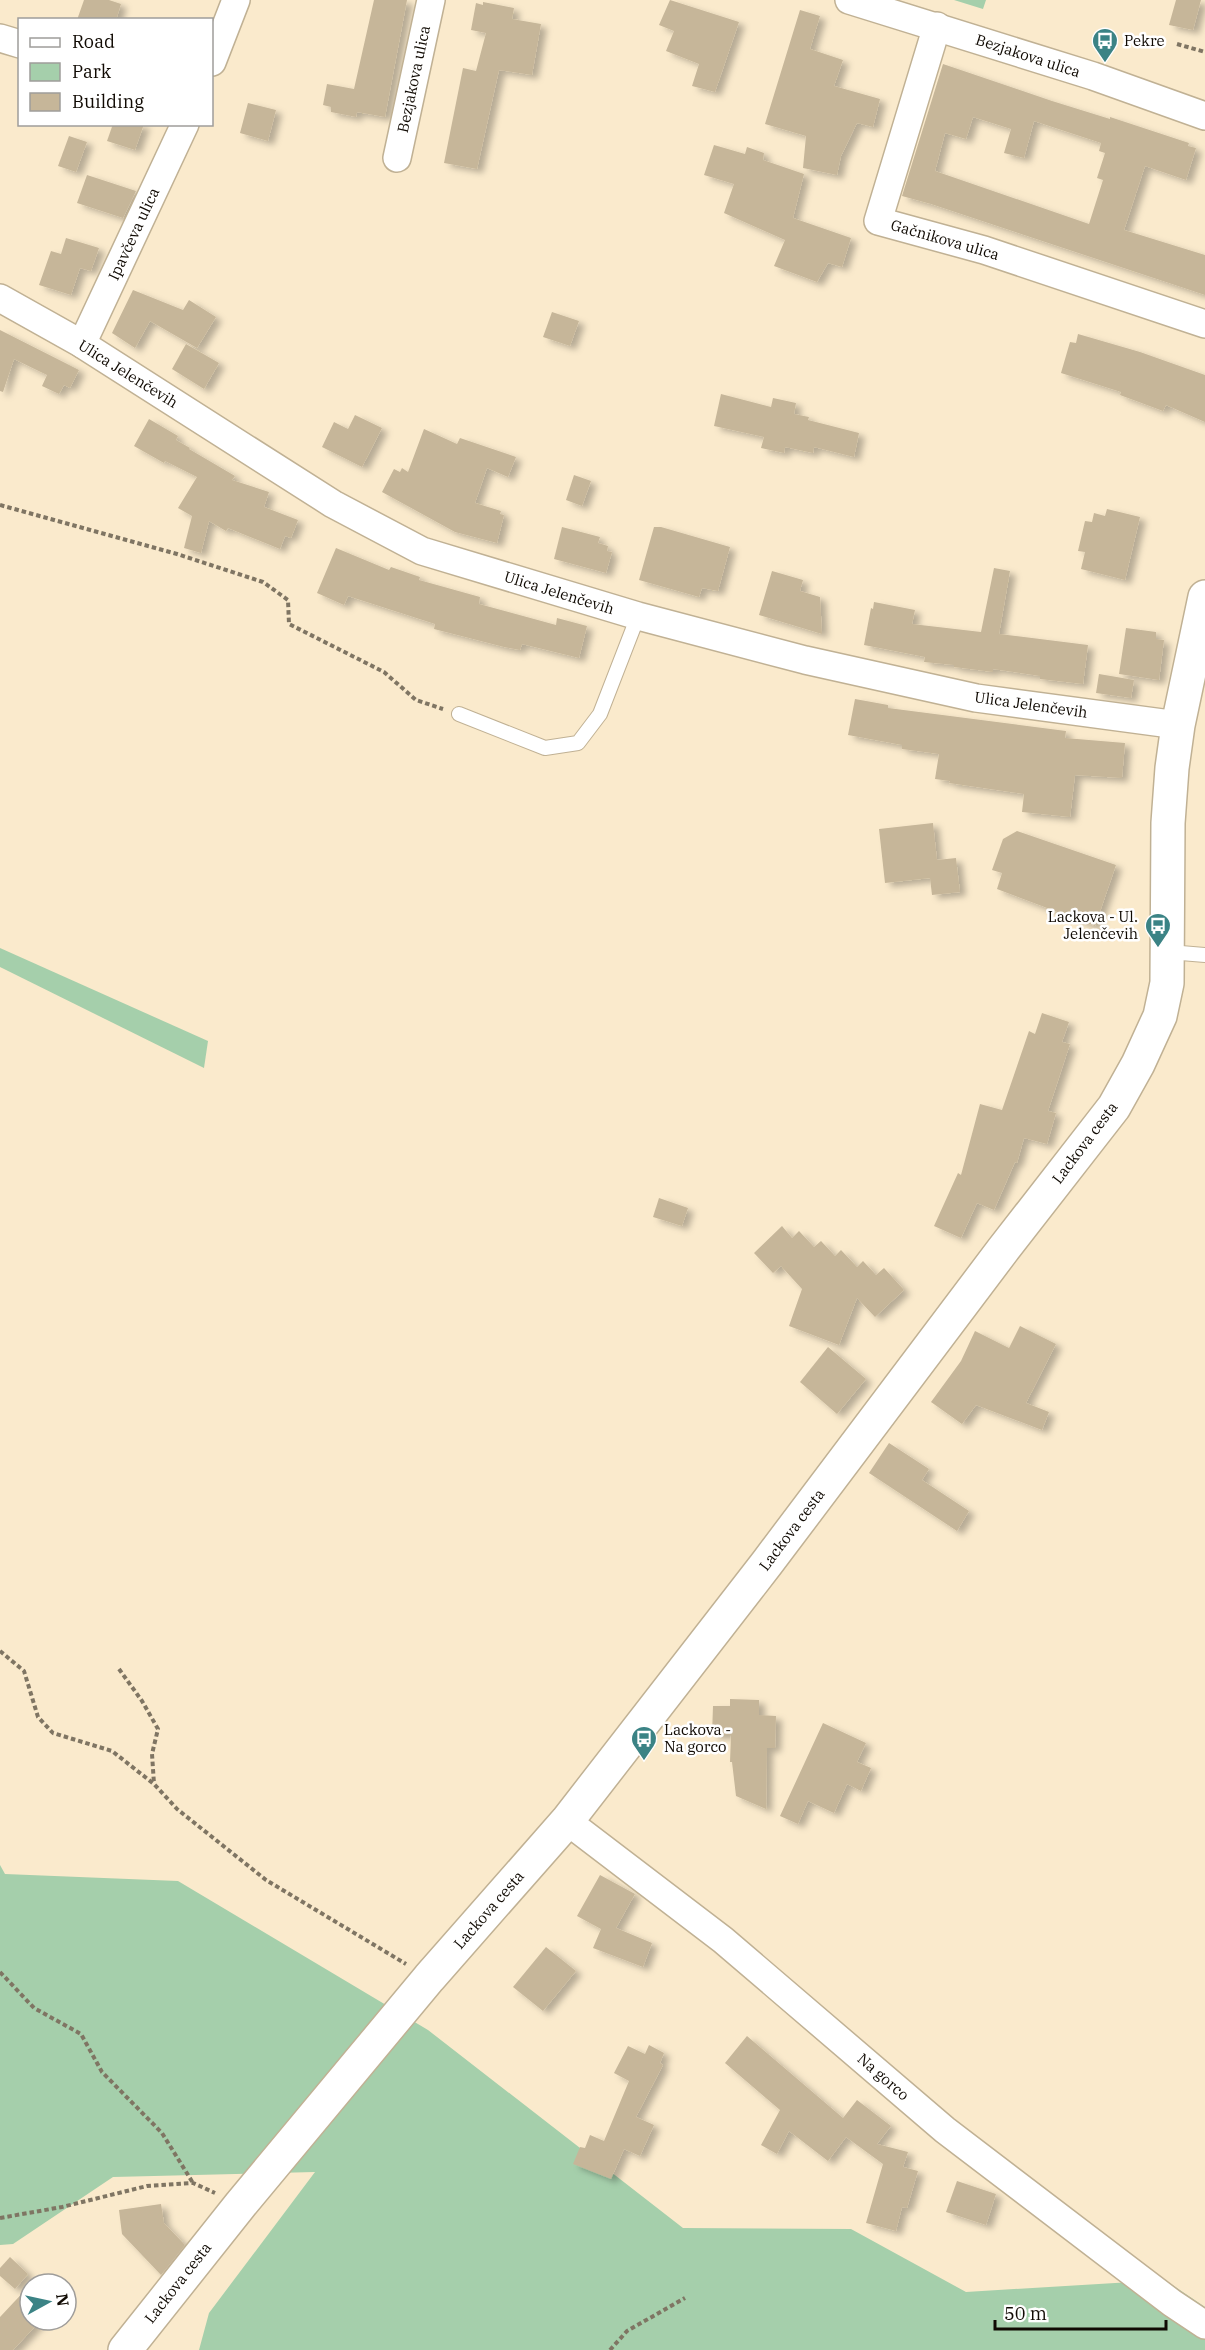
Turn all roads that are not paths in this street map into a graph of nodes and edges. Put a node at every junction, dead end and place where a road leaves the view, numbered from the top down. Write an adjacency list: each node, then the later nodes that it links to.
1 (236, 0): 7 (street)
2 (431, 0): 10 (street, Bezjakova ulica)
3 (849, 0): 4 (street, Bezjakova ulica)
4 (937, 26): 8 (street, Bezjakova ulica); 12 (street, Gačnikova ulica)
5 (0, 38): 6 (street)
6 (18, 43)
7 (213, 59)
8 (1205, 116)
9 (184, 126): 13 (street, Ipavčeva ulica)
10 (397, 158)
11 (0, 298): 13 (street, Ulica Jelenčevih)
12 (1205, 324)
13 (82, 344): 15 (street, Ulica Jelenčevih)
14 (1205, 597): 17 (street, Lackova cesta)
15 (638, 616): 16 (lane); 17 (street, Ulica Jelenčevih)
16 (459, 714)
17 (1178, 724): 18 (street, Lackova cesta)
18 (1169, 952): 19 (lane); 20 (street, Lackova cesta)
19 (1205, 955)
20 (567, 1821): 21 (street, Na gorco); 22 (street, Lackova cesta)
21 (1205, 2325)
22 (125, 2350)

